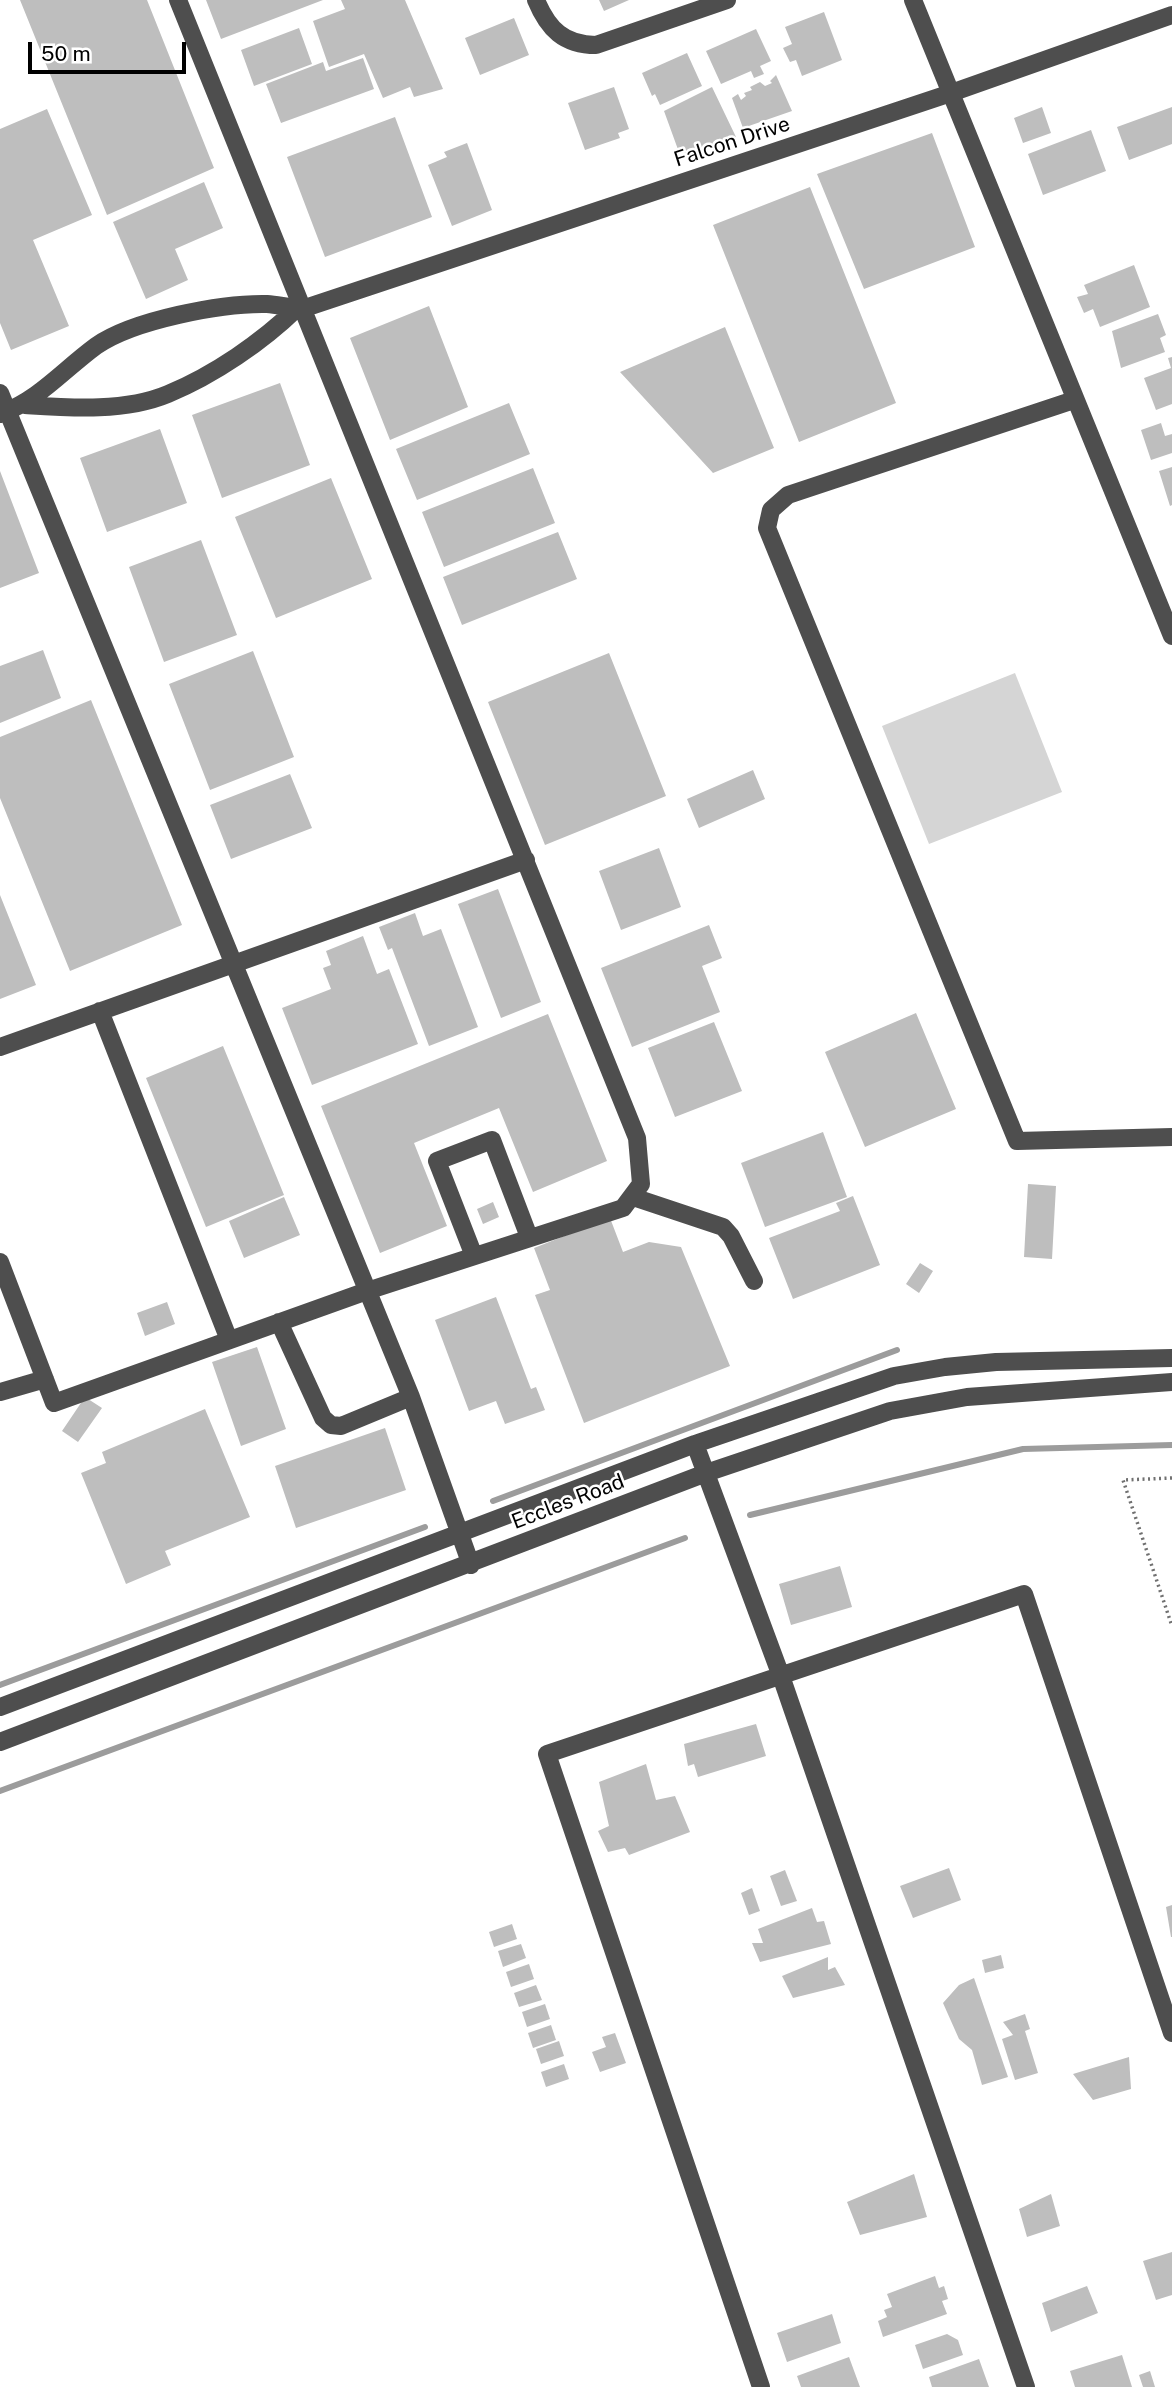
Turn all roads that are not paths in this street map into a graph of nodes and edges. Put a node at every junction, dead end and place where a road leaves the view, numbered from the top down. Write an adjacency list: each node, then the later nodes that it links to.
1 (178, 0): 7 (street)
2 (536, 0): 3 (street)
3 (727, 0)
4 (913, 0): 6 (street)
5 (1172, 15): 6 (street, Falcon Drive)
6 (951, 93): 7 (street, Falcon Drive); 9 (street)
7 (301, 308): 10 (street, Falcon Drive); 10 (street, Falcon Drive); 12 (street)
8 (0, 393): 10 (street)
9 (1074, 400): 11 (street); 16 (street)
10 (11, 410): 13 (street)
11 (1172, 636)
12 (526, 860): 13 (street); 17 (street)
13 (232, 965): 14 (street); 22 (street)
14 (100, 1011): 15 (street); 24 (street)
15 (0, 1047)
16 (1172, 1137)
17 (633, 1197): 18 (street); 21 (street)
18 (529, 1237): 19 (street); 19 (street)
19 (474, 1256): 22 (street)
20 (0, 1262): 26 (street)
21 (754, 1281)
22 (367, 1291): 23 (street); 29 (street)
23 (279, 1322): 24 (street); 29 (street)
24 (229, 1339): 26 (street)
25 (1172, 1358): 30 (street, Eccles Road)
26 (45, 1378): 28 (street)
27 (1172, 1382): 31 (street, Eccles Road)
28 (0, 1392)
29 (411, 1397): 32 (street)
30 (695, 1444): 31 (street); 32 (street, Eccles Road)
31 (706, 1473): 33 (street, Eccles Road); 34 (street)
32 (460, 1536): 33 (street); 35 (street, Eccles Road)
33 (471, 1565): 36 (street, Eccles Road)
34 (781, 1676): 37 (street); 38 (street); 39 (street)
35 (0, 1707)
36 (0, 1742)
37 (1172, 2033)
38 (761, 2387)
39 (1026, 2387)

